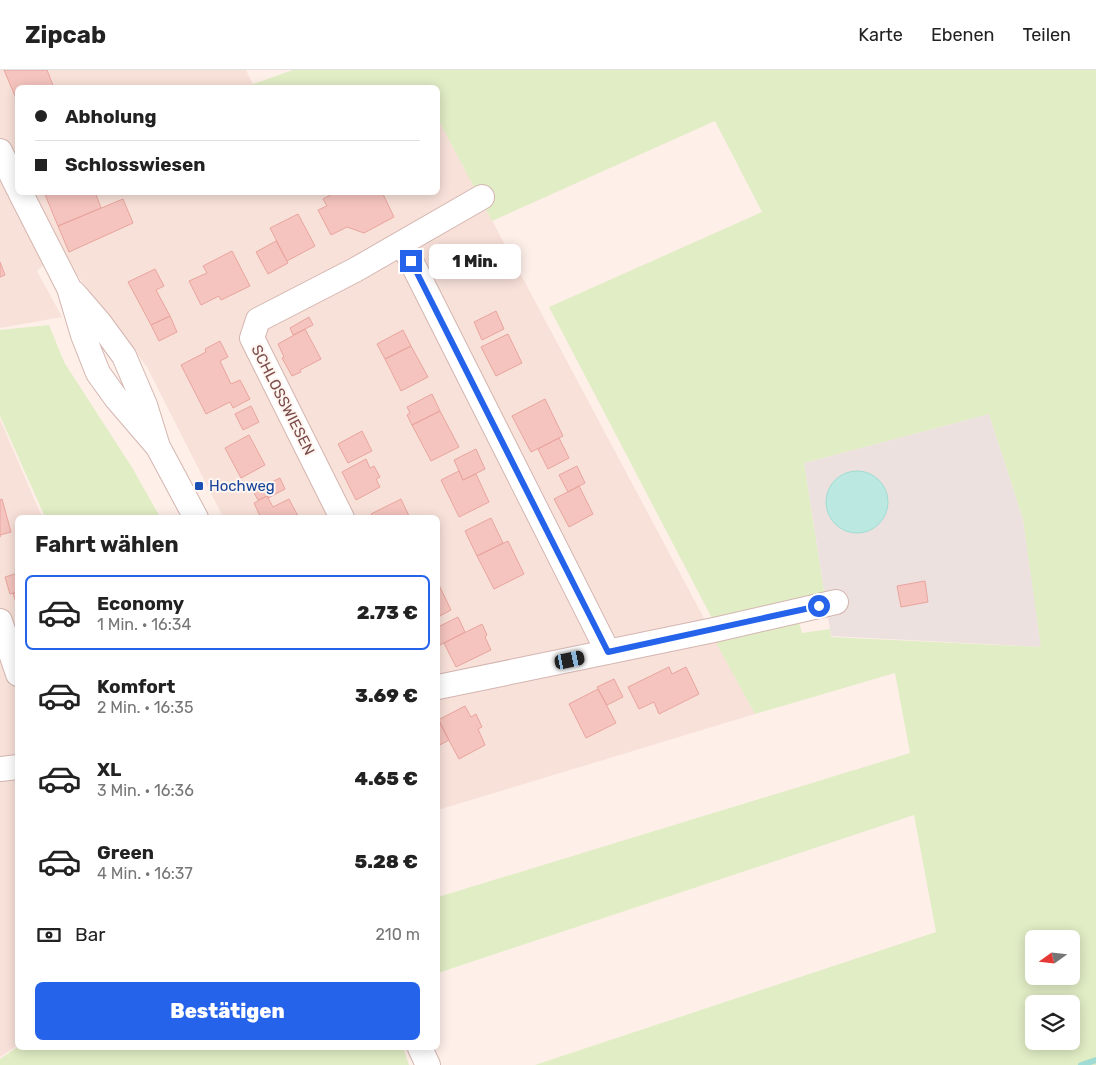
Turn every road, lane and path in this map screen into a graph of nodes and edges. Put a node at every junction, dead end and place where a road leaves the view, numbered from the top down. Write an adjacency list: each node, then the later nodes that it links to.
1 (0, 151): 2 (street)
2 (15, 182)
3 (22, 195): 6 (street)
4 (482, 197): 5 (street, SCHLOSSWIESEN)
5 (402, 243): 7 (street, SCHLOSSWIESEN); 10 (street)
6 (194, 515)
7 (340, 515)
8 (836, 602): 10 (street)
9 (0, 621): 11 (street)
10 (608, 652): 12 (street)
11 (15, 665)
12 (440, 687)
13 (15, 767): 14 (street)
14 (0, 769)
15 (421, 1050): 16 (street)
16 (428, 1065)

